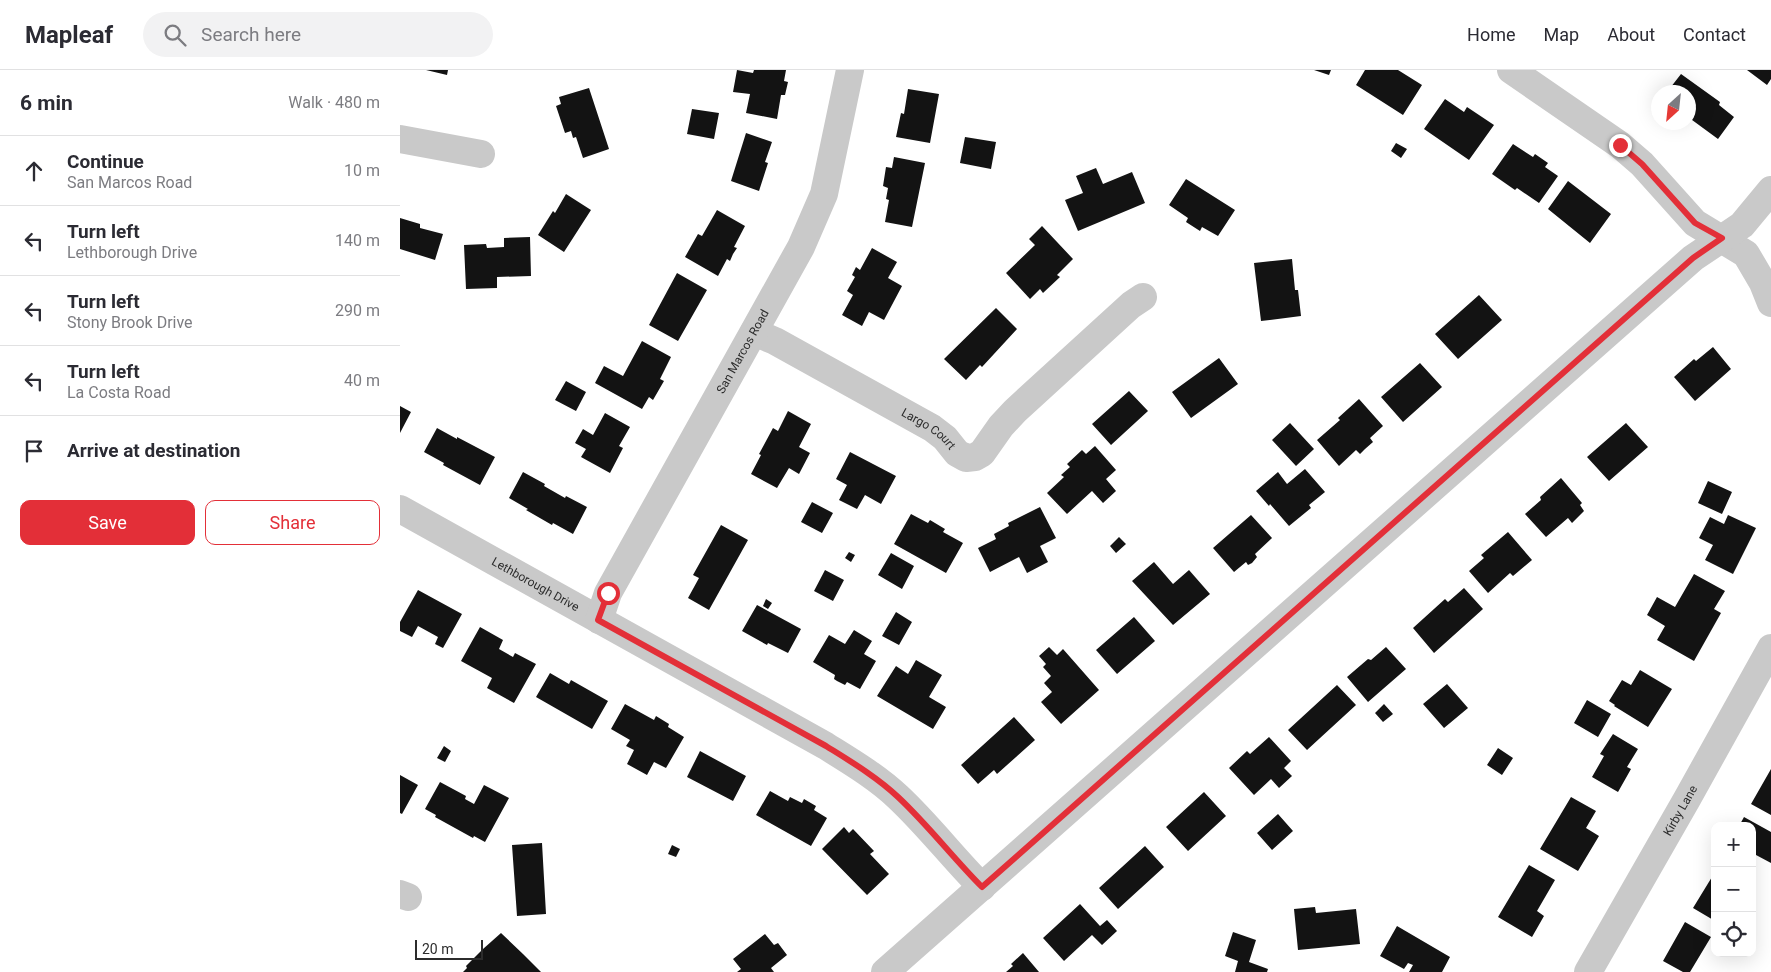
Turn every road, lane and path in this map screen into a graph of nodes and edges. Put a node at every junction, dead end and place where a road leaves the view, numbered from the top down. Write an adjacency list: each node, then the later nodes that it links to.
1 (850, 70): 9 (street, San Marcos Road)
2 (1511, 70): 6 (street)
3 (400, 139): 4 (street)
4 (481, 154)
5 (1771, 190): 6 (street)
6 (1722, 238): 8 (street); 13 (street)
7 (1143, 298): 9 (street, Largo Court)
8 (1771, 303)
9 (754, 332): 11 (street, San Marcos Road)
10 (400, 509): 11 (street, Lethborough Drive)
11 (598, 620): 13 (street, Lethborough Drive)
12 (1771, 648): 15 (street, Kirby Lane)
13 (982, 887): 14 (street)
14 (886, 972)
15 (1588, 972)

